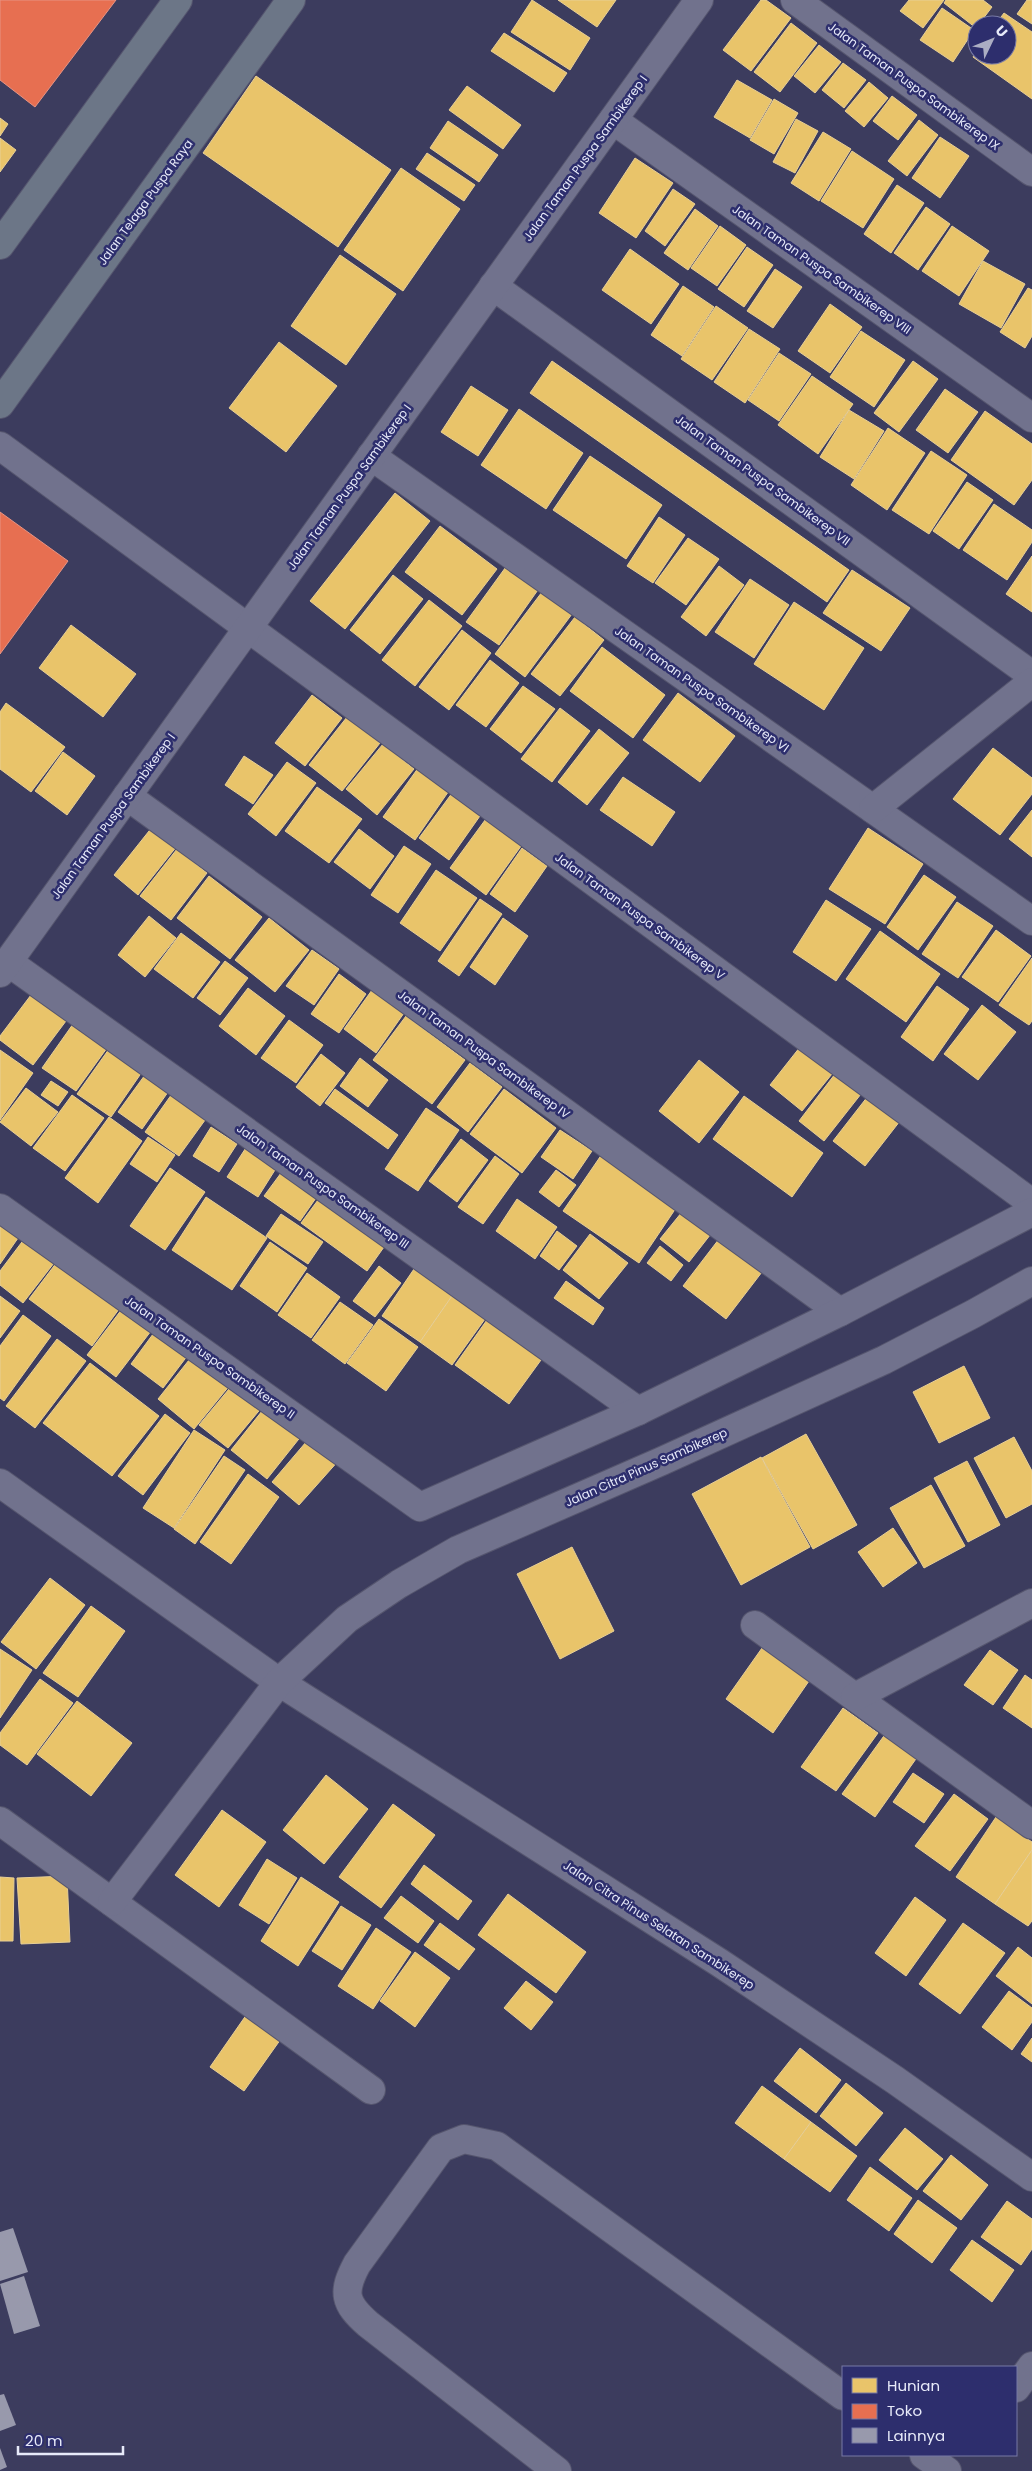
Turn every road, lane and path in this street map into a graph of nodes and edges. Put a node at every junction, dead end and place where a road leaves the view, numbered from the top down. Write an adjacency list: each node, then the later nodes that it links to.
1 (178, 0): 7 (main road)
2 (291, 0): 9 (main road, Jalan Telaga Puspa Raya)
3 (699, 0): 5 (street, Jalan Taman Puspa Sambikerep I)
4 (795, 0): 6 (street, Jalan Taman Puspa Sambikerep IX)
5 (613, 120): 8 (street, Jalan Taman Puspa Sambikerep I); 10 (street, Jalan Taman Puspa Sambikerep VIII)
6 (1032, 172)
7 (0, 245)
8 (493, 286): 12 (street, Jalan Taman Puspa Sambikerep I); 14 (street, Jalan Taman Puspa Sambikerep VII)
9 (0, 404)
10 (1032, 418)
11 (0, 446): 13 (street, Jalan Taman Puspa Sambikerep V)
12 (371, 456): 13 (street, Jalan Taman Puspa Sambikerep I); 17 (street, Jalan Taman Puspa Sambikerep VI)
13 (248, 629): 16 (street, Jalan Taman Puspa Sambikerep I); 20 (street, Jalan Taman Puspa Sambikerep V)
14 (1032, 675)
15 (1032, 682): 17 (street)
16 (127, 796): 19 (street, Jalan Taman Puspa Sambikerep I); 24 (street, Jalan Taman Puspa Sambikerep IV)
17 (873, 809): 18 (street, Jalan Taman Puspa Sambikerep VI)
18 (1032, 921)
19 (4, 968): 25 (street, Jalan Taman Puspa Sambikerep III)
20 (1032, 1203)
21 (0, 1208): 25 (street, Jalan Taman Puspa Sambikerep II)
22 (1032, 1212): 24 (street)
23 (1032, 1281): 29 (street, Jalan Citra Pinus Sambikerep)
24 (840, 1312): 25 (street)
25 (638, 1411)
26 (0, 1483): 29 (street, Jalan Citra Pinus Selatan Sambikerep)
27 (1032, 1603): 30 (street)
28 (756, 1626): 30 (street)
29 (279, 1682): 33 (street, Jalan Citra Pinus Sambikerep); 35 (street, Jalan Citra Pinus Selatan Sambikerep)
30 (855, 1697): 32 (street)
31 (0, 1821): 33 (street)
32 (1032, 1825)
33 (112, 1902): 34 (street)
34 (371, 2090)
35 (1032, 2177)
36 (1032, 2366): 37 (street)
37 (1017, 2387)
38 (842, 2395): 39 (street)
39 (556, 2471)

